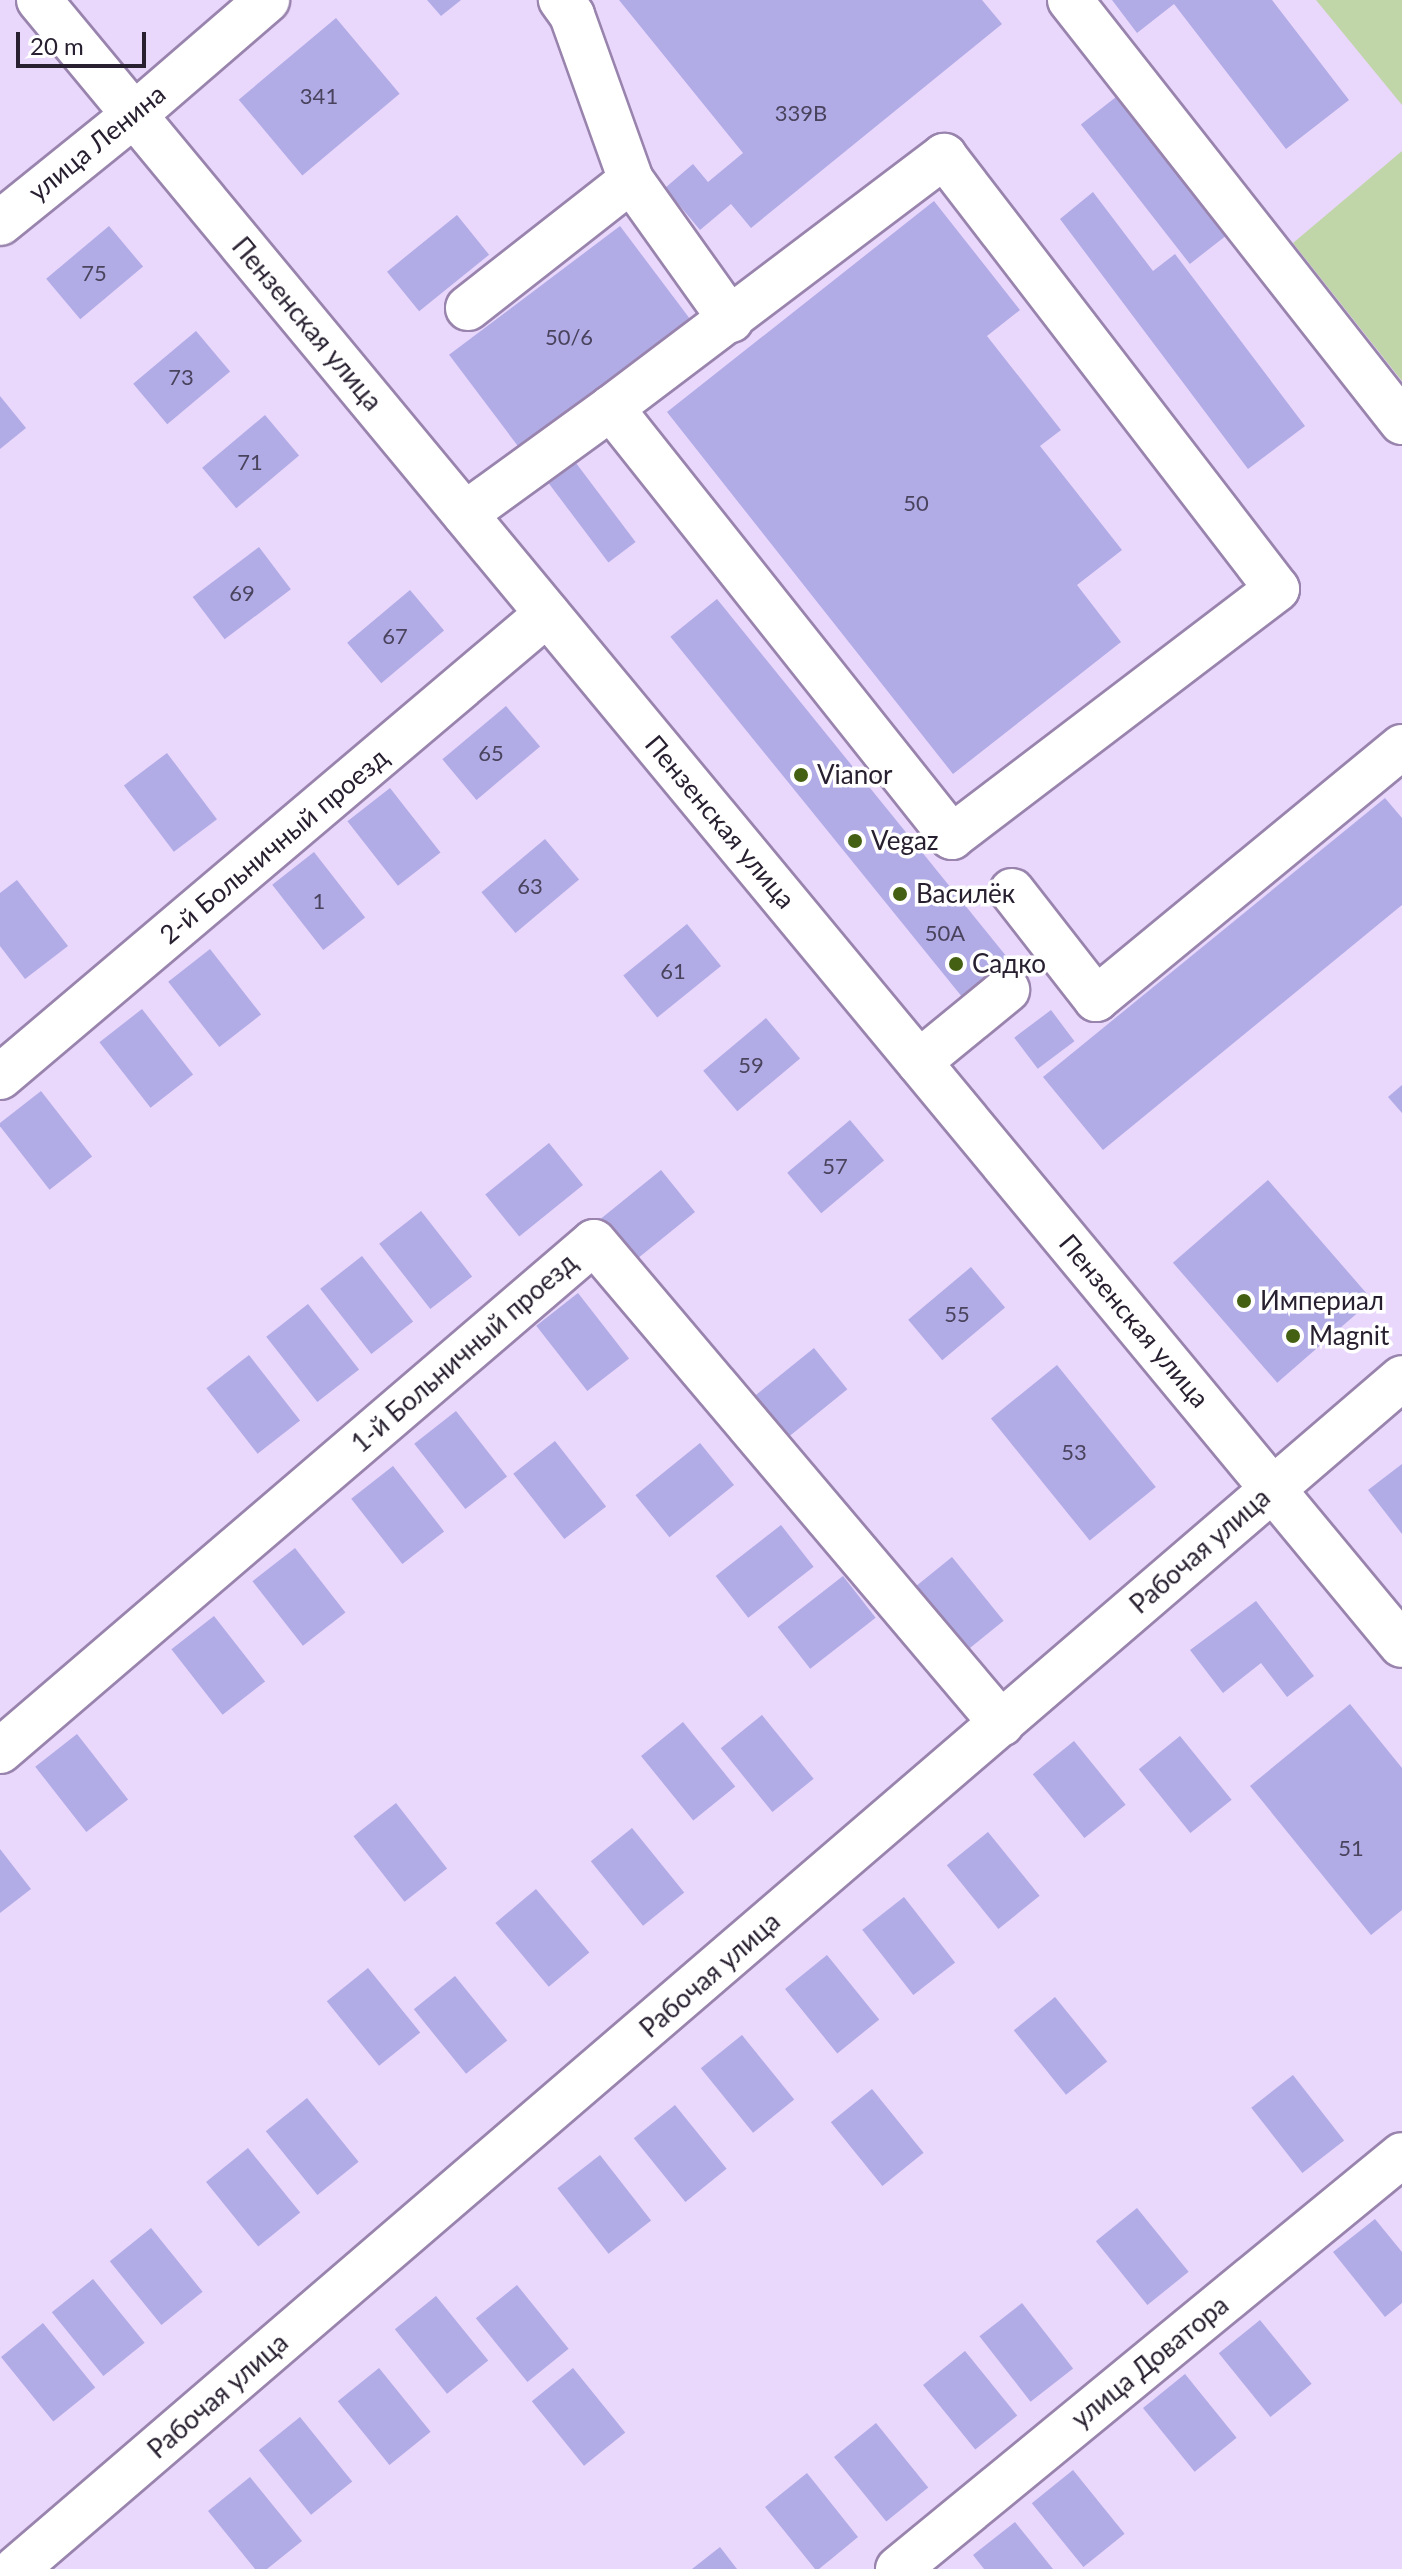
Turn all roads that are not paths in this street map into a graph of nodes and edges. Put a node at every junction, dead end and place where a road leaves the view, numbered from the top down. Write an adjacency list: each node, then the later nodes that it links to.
1 (39, 0): 5 (street, Пензенская улица)
2 (267, 0): 5 (street, улица Ленина)
3 (561, 0): 6 (street)
4 (1070, 0): 11 (street)
5 (134, 115): 7 (street, улица Ленина); 12 (street, Пензенская улица)
6 (631, 180): 8 (street); 9 (street)
7 (0, 223)
8 (468, 308)
9 (731, 320): 10 (street); 10 (street)
10 (611, 408): 12 (street)
11 (1402, 422)
12 (465, 514): 13 (street, Пензенская улица)
13 (547, 614): 17 (street, Пензенская улица); 18 (street, 2-й Больничный проезд)
14 (1402, 747): 15 (street)
15 (1012, 891)
16 (1007, 990): 17 (street)
17 (919, 1062): 20 (street, Пензенская улица)
18 (0, 1077)
19 (1402, 1378): 20 (street, Рабочая улица)
20 (1272, 1488): 21 (street, Пензенская улица); 22 (street, Рабочая улица)
21 (1402, 1645)
22 (1002, 1724): 23 (street, 1-й Больничный проезд); 25 (street, Рабочая улица)
23 (0, 1751)
24 (1402, 2155): 26 (street, улица Доватора)
25 (16, 2569)
26 (898, 2569)

